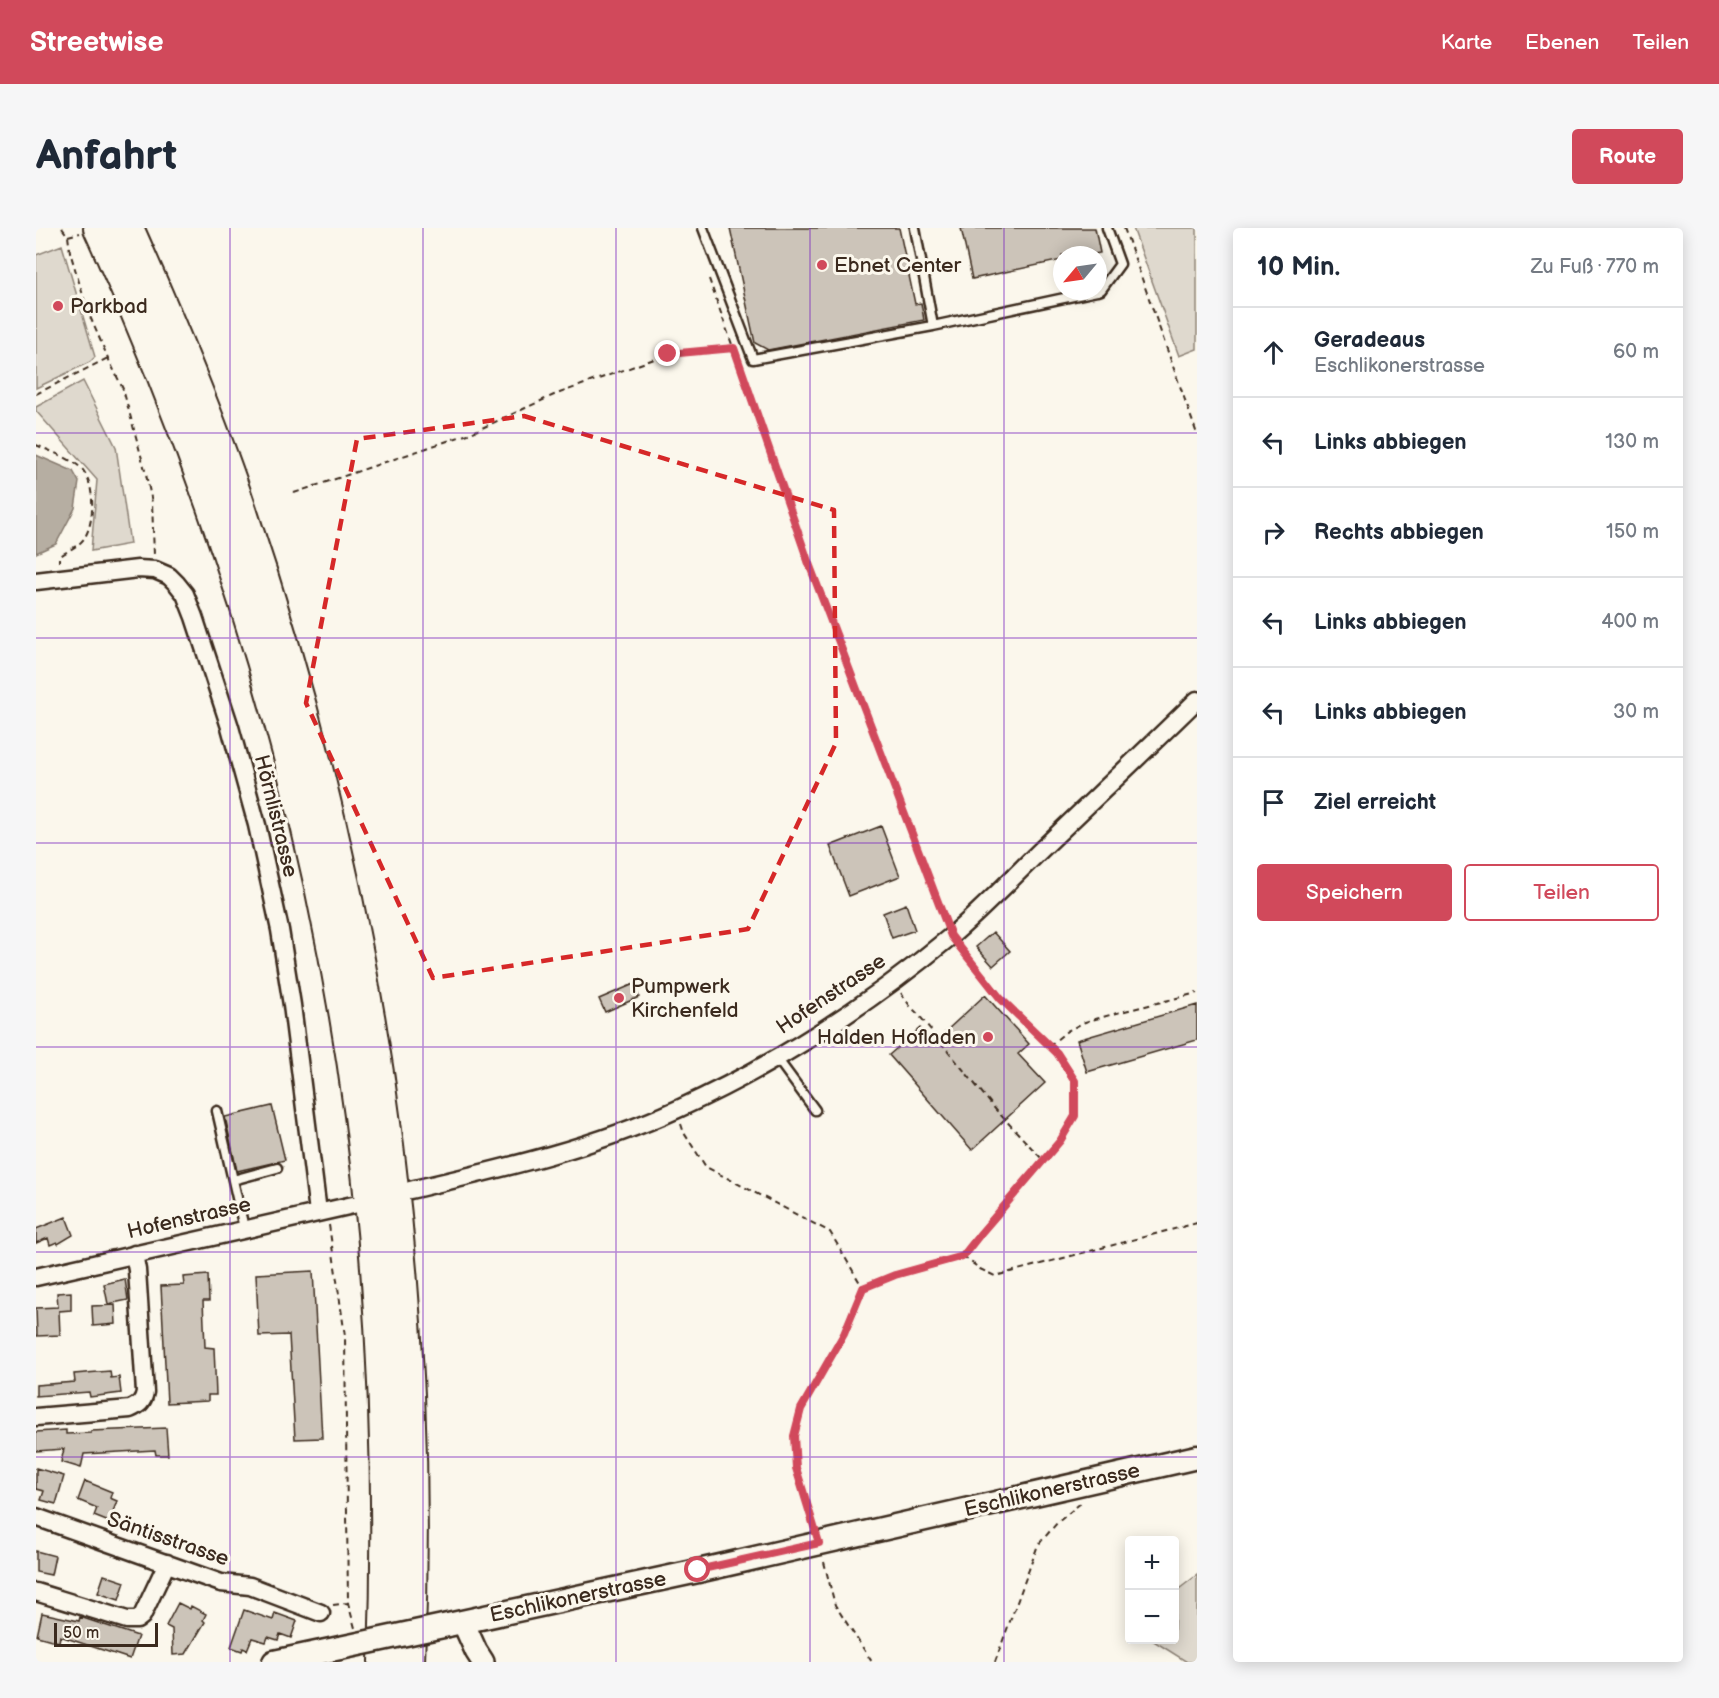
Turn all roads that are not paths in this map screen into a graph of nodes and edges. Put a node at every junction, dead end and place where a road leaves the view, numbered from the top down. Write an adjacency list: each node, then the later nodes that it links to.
1 (703, 228): 7 (lane)
2 (915, 228): 7 (lane)
3 (1107, 228): 5 (lane)
4 (107, 229): 29 (highway); 30 (highway)
5 (1107, 282)
6 (1056, 300): 7 (lane)
7 (933, 326)
8 (36, 581): 17 (street, Hörnlistrasse)
9 (1197, 700): 10 (street, Hofenstrasse)
10 (776, 1058): 11 (lane); 15 (street, Hofenstrasse)
11 (815, 1110)
12 (217, 1111): 14 (lane)
13 (277, 1168): 14 (lane)
14 (233, 1180): 18 (lane)
15 (410, 1190)
16 (353, 1205): 17 (street, Hofenstrasse)
17 (322, 1211): 18 (street, Hofenstrasse)
18 (244, 1228): 19 (street, Hofenstrasse)
19 (134, 1254): 20 (street, Hofenstrasse); 21 (street)
20 (36, 1276)
21 (36, 1417)
22 (1197, 1457): 27 (main road, Eschlikonerstrasse)
23 (36, 1517): 24 (street, Säntisstrasse)
24 (167, 1563): 25 (street); 26 (street, Säntisstrasse)
25 (36, 1592)
26 (321, 1613)
27 (455, 1624): 28 (main road, Eschlikonerstrasse, bridge); 31 (street)
28 (274, 1662)
29 (384, 1662)
30 (409, 1662)
31 (483, 1662)

